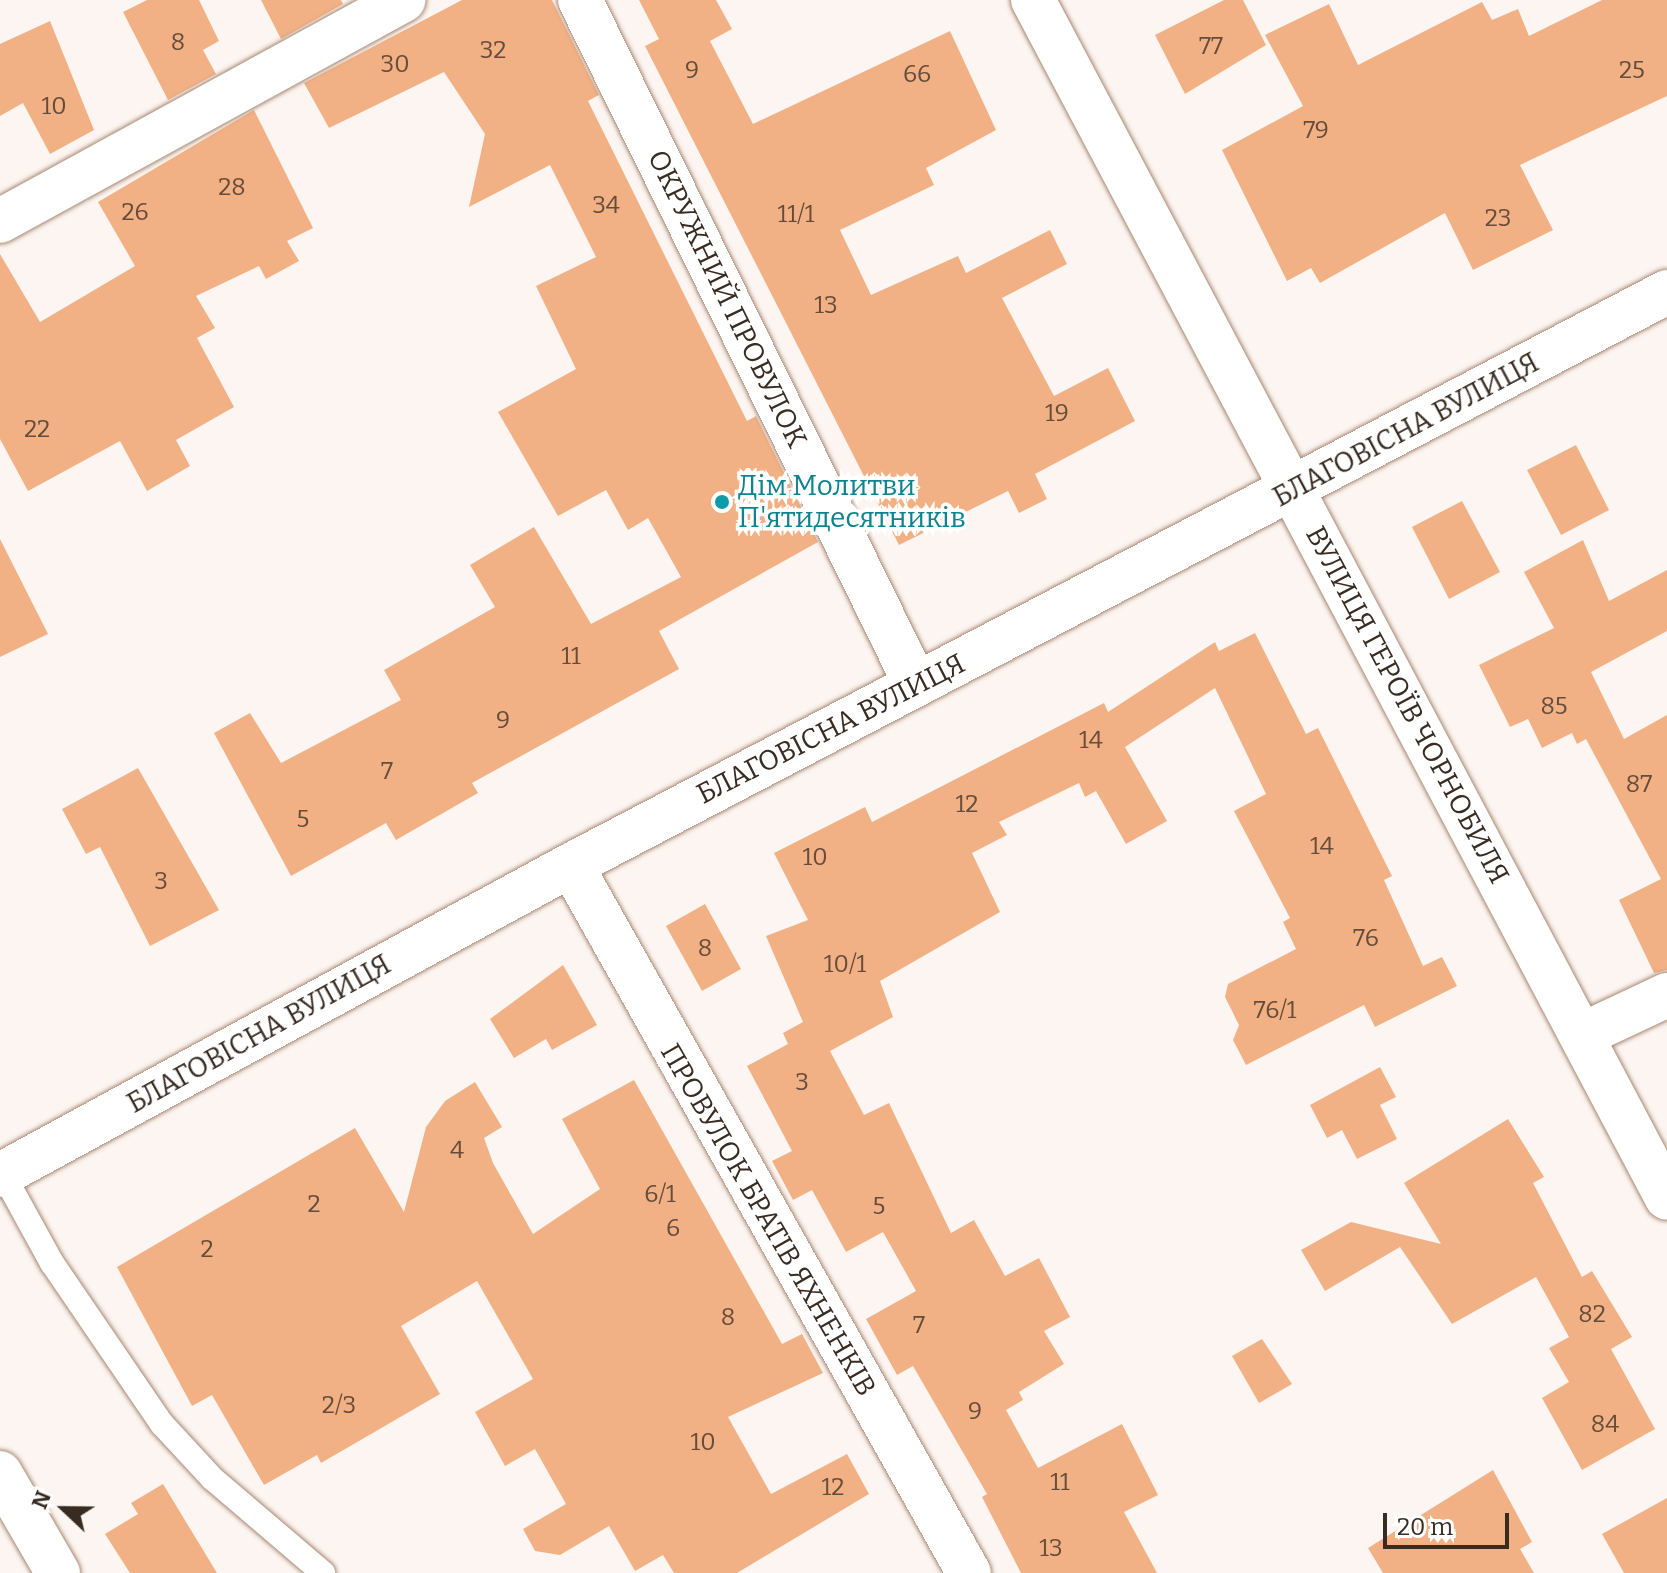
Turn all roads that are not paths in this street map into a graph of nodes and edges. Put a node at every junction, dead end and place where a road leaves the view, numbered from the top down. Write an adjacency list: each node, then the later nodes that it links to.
1 (403, 0): 4 (street)
2 (580, 0): 7 (street, ОКРУЖНИЙ ПРОВУЛОК)
3 (1033, 0): 6 (street, ВУЛИЦЯ ГЕРОЇВ ЧОРНОБИЛЯ)
4 (0, 221)
5 (1667, 292): 6 (street, БЛАГОВІСНА ВУЛИЦЯ)
6 (1293, 490): 7 (street, БЛАГОВІСНА ВУЛИЦЯ); 10 (street, ВУЛИЦЯ ГЕРОЇВ ЧОРНОБИЛЯ)
7 (916, 685): 8 (street, БЛАГОВІСНА ВУЛИЦЯ)
8 (571, 865): 11 (street, БЛАГОВІСНА ВУЛИЦЯ); 16 (street, ПРОВУЛОК БРАТІВ ЯХНЕНКІВ)
9 (1667, 995): 10 (street)
10 (1582, 1035): 12 (street, ВУЛИЦЯ ГЕРОЇВ ЧОРНОБИЛЯ)
11 (2, 1174): 15 (lane)
12 (1667, 1198)
13 (0, 1473): 14 (street)
14 (58, 1573)
15 (323, 1573)
16 (969, 1573)

